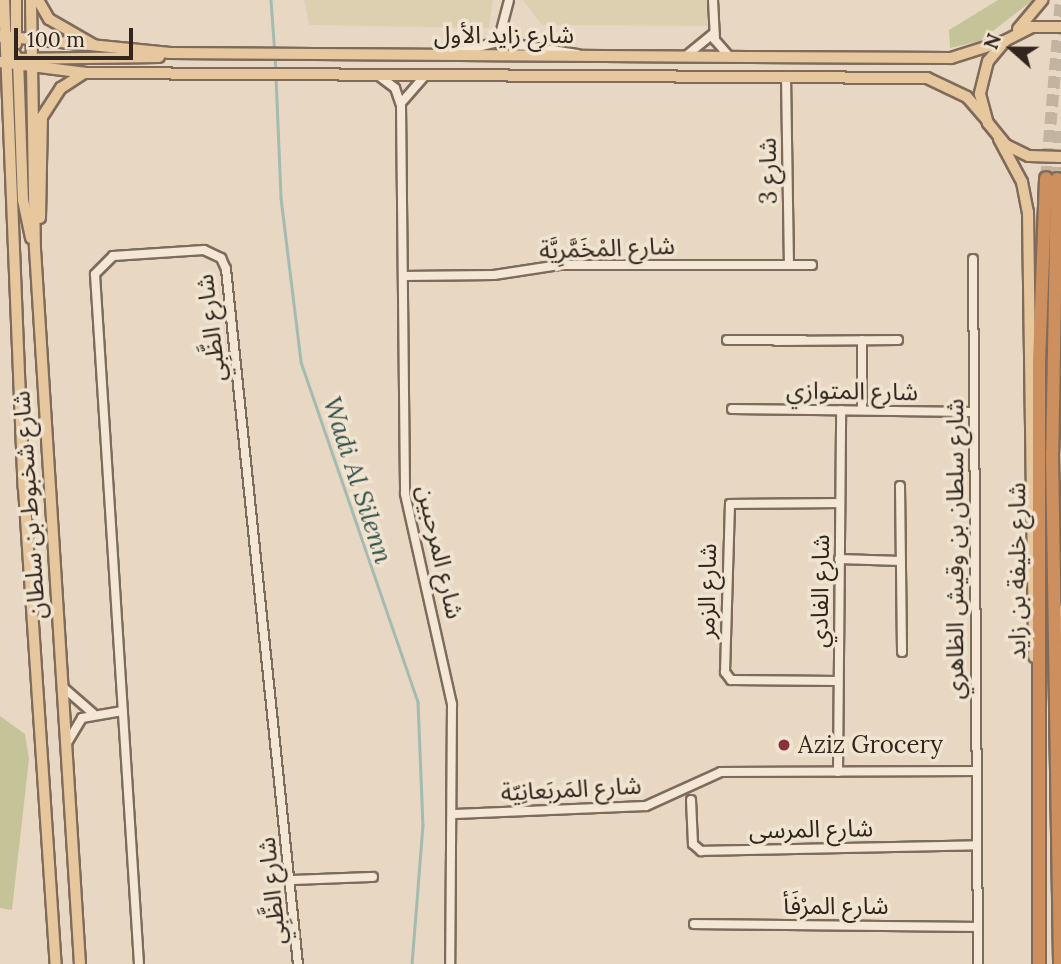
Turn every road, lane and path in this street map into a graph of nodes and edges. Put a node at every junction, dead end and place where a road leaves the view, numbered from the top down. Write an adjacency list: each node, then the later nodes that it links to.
1 (4, 0): 11 (main road)
2 (16, 0): 15 (main road)
3 (31, 0): 13 (main road, شارع شخبوط بن سلطان)
4 (38, 0): 14 (main road)
5 (509, 0): 9 (street)
6 (713, 0): 10 (street)
7 (1042, 0): 12 (main road)
8 (1061, 27): 12 (main road, شارع زايد الأول)
9 (505, 28): 17 (street); 18 (street)
10 (713, 33): 19 (street); 20 (street)
11 (2, 37): 15 (main road, شارع زايد الأول)
12 (1008, 39): 20 (main road, شارع زايد الأول); 28 (main road)
13 (31, 42): 14 (main road, شارع زايد الأول); 15 (main road, شارع شخبوط بن سلطان); 15 (main road, شارع زايد الأول)
14 (104, 49): 16 (main road, شارع زايد الأول)
15 (15, 52): 16 (main road); 21 (main road, شارع شخبوط بن سلطان); 22 (main road, شارع زايد الأول); 33 (main road)
16 (170, 53): 17 (main road, شارع زايد الأول)
17 (446, 55): 18 (main road, شارع زايد الأول)
18 (582, 56): 19 (main road, شارع زايد الأول)
19 (680, 56): 20 (main road, شارع زايد الأول)
20 (730, 57)
21 (2, 63): 31 (main road, شارع شخبوط بن سلطان)
22 (31, 68): 23 (main road, شارع زايد الأول); 33 (main road, شارع شخبوط بن سلطان)
23 (86, 73): 24 (main road, شارع زايد الأول); 33 (main road)
24 (376, 75): 25 (main road, شارع زايد الأول); 27 (street)
25 (430, 75): 26 (main road, شارع زايد الأول); 27 (street)
26 (786, 76): 28 (main road, شارع زايد الأول); 35 (street, شارع 3)
27 (401, 105): 37 (street, شارع المرحبين)
28 (986, 119): 30 (main road)
29 (0, 136): 31 (main road)
30 (999, 139): 32 (main road); 52 (main road)
31 (7, 157): 67 (main road, شارع شخبوط بن سلطان)
32 (1061, 157)
33 (35, 249): 54 (main road, شارع شخبوط بن سلطان)
34 (973, 259): 44 (street, شارع سلطان بن وقيش الظاهري)
35 (789, 265): 36 (street, شارع المْخَمَّرِيَّة); 37 (street, شارع المْخَمَّرِيَّة)
36 (812, 265)
37 (403, 276): 61 (street, شارع المرحبين)
38 (727, 340): 39 (street)
39 (862, 340): 40 (street); 43 (street)
40 (898, 340)
41 (732, 409): 42 (street, شارع المتوازي)
42 (841, 410): 43 (street, شارع المتوازي); 46 (street, شارع الفادي)
43 (862, 410): 44 (street, شارع المتوازي)
44 (973, 412): 58 (street, شارع سلطان بن وقيش الظاهري)
45 (900, 486): 48 (street)
46 (840, 503): 47 (street, شارع الفادي); 51 (street, شارع الزمر)
47 (839, 559): 48 (street); 51 (street, شارع الفادي)
48 (901, 561): 50 (street)
49 (1061, 611): 53 (main road)
50 (902, 652)
51 (838, 681): 59 (street, شارع الفادي)
52 (1037, 681): 53 (highway, شارع خليفة بن زايد); 73 (highway, شارع خليفة بن زايد)
53 (1056, 681): 74 (highway, شارع خليفة بن زايد)
54 (63, 686): 56 (street); 57 (main road, شارع شخبوط بن سلطان)
55 (122, 711): 56 (street); 64 (street, شارع الظَّبِي); 69 (street, شارع الظَّبِي)
56 (93, 713): 57 (street)
57 (67, 745): 68 (main road, شارع شخبوط بن سلطان)
58 (975, 771): 59 (street, شارع المَربَعانِيّة); 62 (street, شارع سلطان بن وقيش الظاهري)
59 (838, 772): 61 (street, شارع المَربَعانِيّة)
60 (691, 800): 62 (street, شارع المرسى)
61 (455, 814): 71 (street, شارع المرحبين)
62 (976, 845): 66 (street, شارع سلطان بن وقيش الظاهري)
63 (373, 877): 64 (street)
64 (290, 880): 70 (street, شارع الظَّبِي)
65 (694, 924): 66 (street, شارع المرْفَأ)
66 (978, 927): 72 (street, شارع سلطان بن وقيش الظاهري)
67 (57, 964)
68 (80, 964)
69 (139, 964)
70 (299, 964)
71 (450, 964)
72 (978, 964)
73 (1039, 964)
74 (1060, 964)

